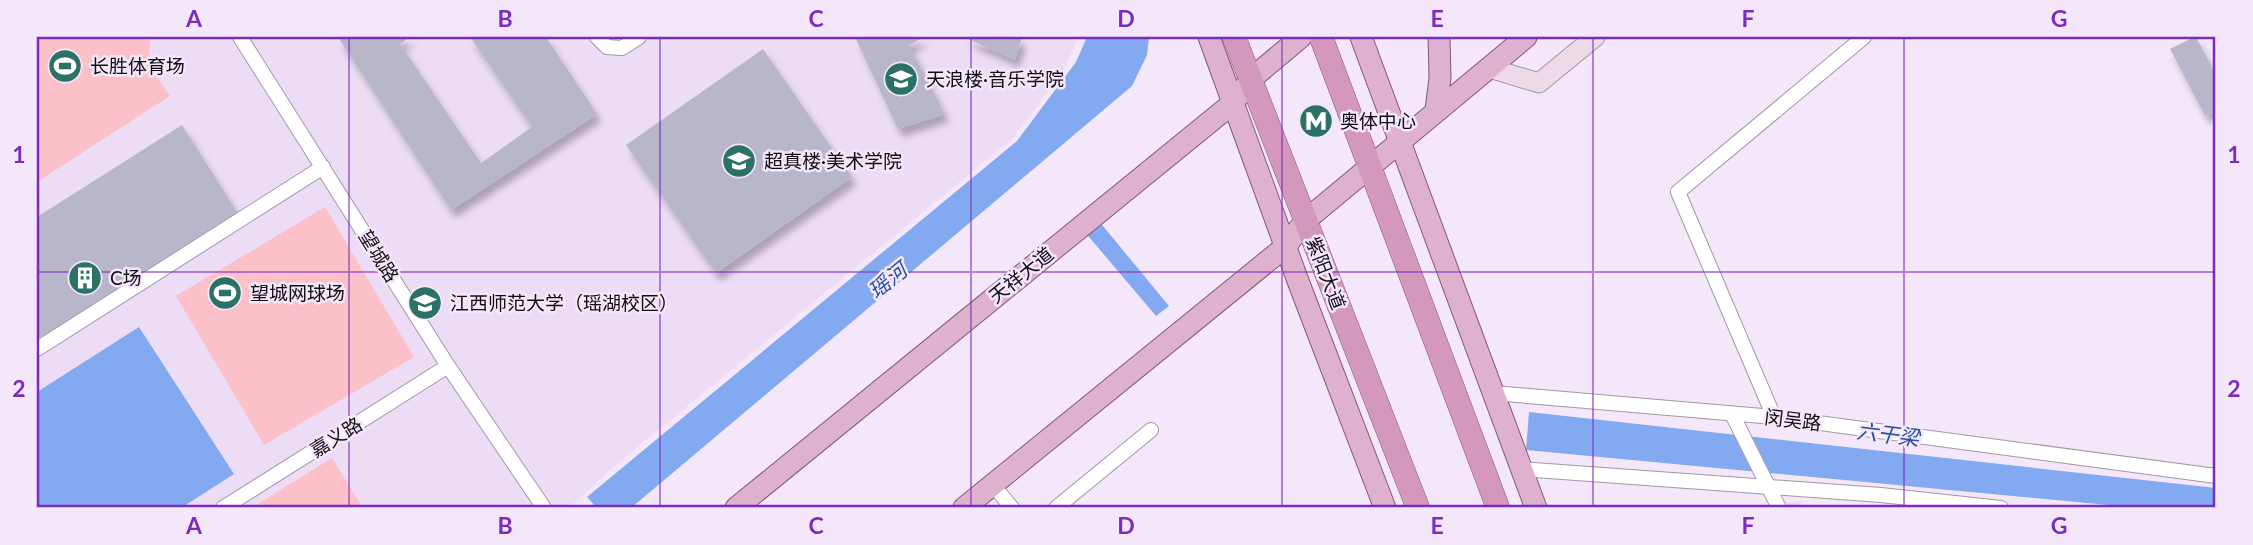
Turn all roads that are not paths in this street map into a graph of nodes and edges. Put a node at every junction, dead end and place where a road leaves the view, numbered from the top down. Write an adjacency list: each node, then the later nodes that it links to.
1 (597, 37): 2 (street)
2 (639, 37)
3 (1209, 37): 15 (main road)
4 (1234, 37): 14 (highway, 紫阳大道)
5 (1301, 37): 14 (main road, 天祥大道)
6 (1321, 37): 19 (highway)
7 (1360, 37): 17 (main road)
8 (1439, 37): 16 (main road)
9 (1526, 37): 13 (main road)
10 (1595, 37): 13 (main road)
11 (1864, 37): 26 (street)
12 (242, 38): 18 (street, 望城路)
13 (1489, 68): 16 (main road)
14 (1251, 79): 15 (main road, 天祥大道); 20 (highway, 紫阳大道)
15 (1233, 103): 21 (main road); 34 (main road, 天祥大道)
16 (1436, 110): 17 (main road)
17 (1400, 142): 19 (main road); 24 (main road)
18 (323, 167): 22 (street); 23 (street, 望城路)
19 (1370, 167): 20 (main road); 40 (highway)
20 (1306, 220): 21 (main road); 39 (highway, 紫阳大道)
21 (1285, 247): 30 (main road); 38 (main road)
22 (37, 349)
23 (449, 366): 32 (street, 望城路); 33 (street, 嘉义路)
24 (1493, 393): 25 (street, 闵吴路); 28 (main road)
25 (1732, 414): 26 (street, 闵吴路); 31 (street)
26 (1774, 417): 29 (street, 闵吴路)
27 (1151, 429): 37 (street)
28 (1521, 469): 31 (street); 41 (main road)
29 (2216, 476)
30 (993, 485): 35 (main road); 36 (street)
31 (1768, 487): 42 (street); 43 (street)
32 (543, 507)
33 (223, 508)
34 (736, 508)
35 (964, 508)
36 (1012, 508)
37 (1056, 508)
38 (1385, 508)
39 (1418, 508)
40 (1498, 508)
41 (1536, 508)
42 (1779, 508)
43 (2001, 508)

